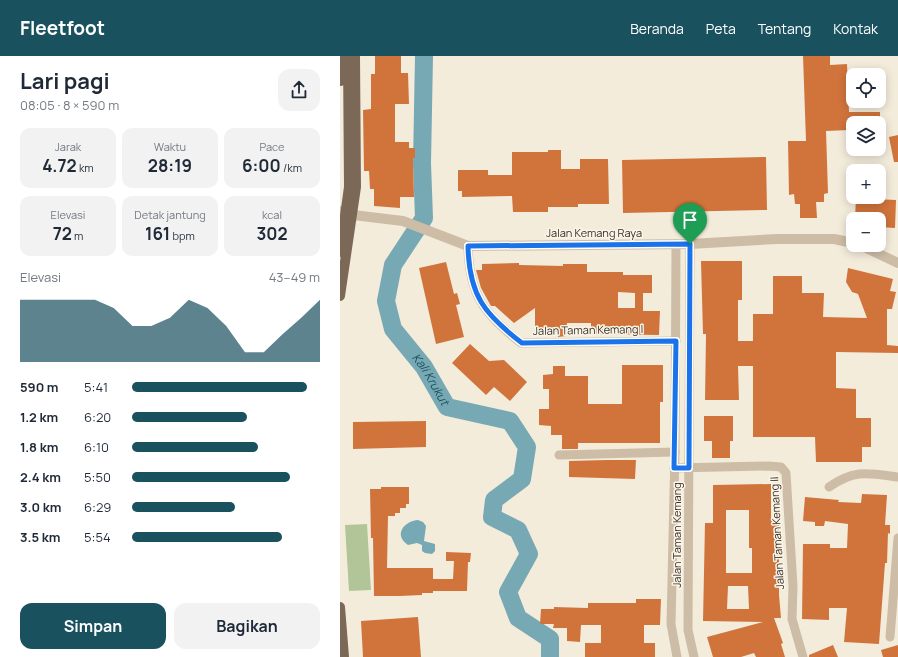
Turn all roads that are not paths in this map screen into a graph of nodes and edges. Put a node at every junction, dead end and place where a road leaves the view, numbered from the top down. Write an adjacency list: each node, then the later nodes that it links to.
1 (341, 56): 6 (main road, bridge)
2 (348, 56): 11 (main road, bridge)
3 (355, 56): 5 (main road)
4 (340, 211): 5 (street, Jalan Kemang Raya)
5 (353, 215): 10 (street, Jalan Kemang Raya); 14 (main road)
6 (340, 223)
7 (846, 242): 9 (street, Jalan Kemang Raya)
8 (676, 244): 9 (street, Jalan Kemang Raya); 10 (street, Jalan Kemang Raya); 15 (street, Jalan Taman Kemang)
9 (690, 244): 16 (street, Jalan Taman Kemang)
10 (468, 246): 15 (street, Jalan Taman Kemang I)
11 (340, 252)
12 (875, 252): 13 (street)
13 (898, 263)
14 (340, 296)
15 (676, 341): 17 (street, Jalan Taman Kemang)
16 (689, 399): 17 (street); 21 (street, Jalan Taman Kemang)
17 (675, 400): 18 (street, Jalan Taman Kemang)
18 (675, 452): 19 (street); 20 (street, Jalan Taman Kemang)
19 (559, 454)
20 (674, 468): 21 (street, Jalan Taman Kemang II); 29 (street, Jalan Taman Kemang)
21 (689, 468): 30 (street, Jalan Taman Kemang); 31 (street, Jalan Taman Kemang II)
22 (898, 477): 23 (street)
23 (829, 488)
24 (898, 538): 25 (street)
25 (895, 606): 27 (street)
26 (340, 607): 28 (main road)
27 (890, 637)
28 (344, 657)
29 (677, 657)
30 (694, 657)
31 (803, 657)

